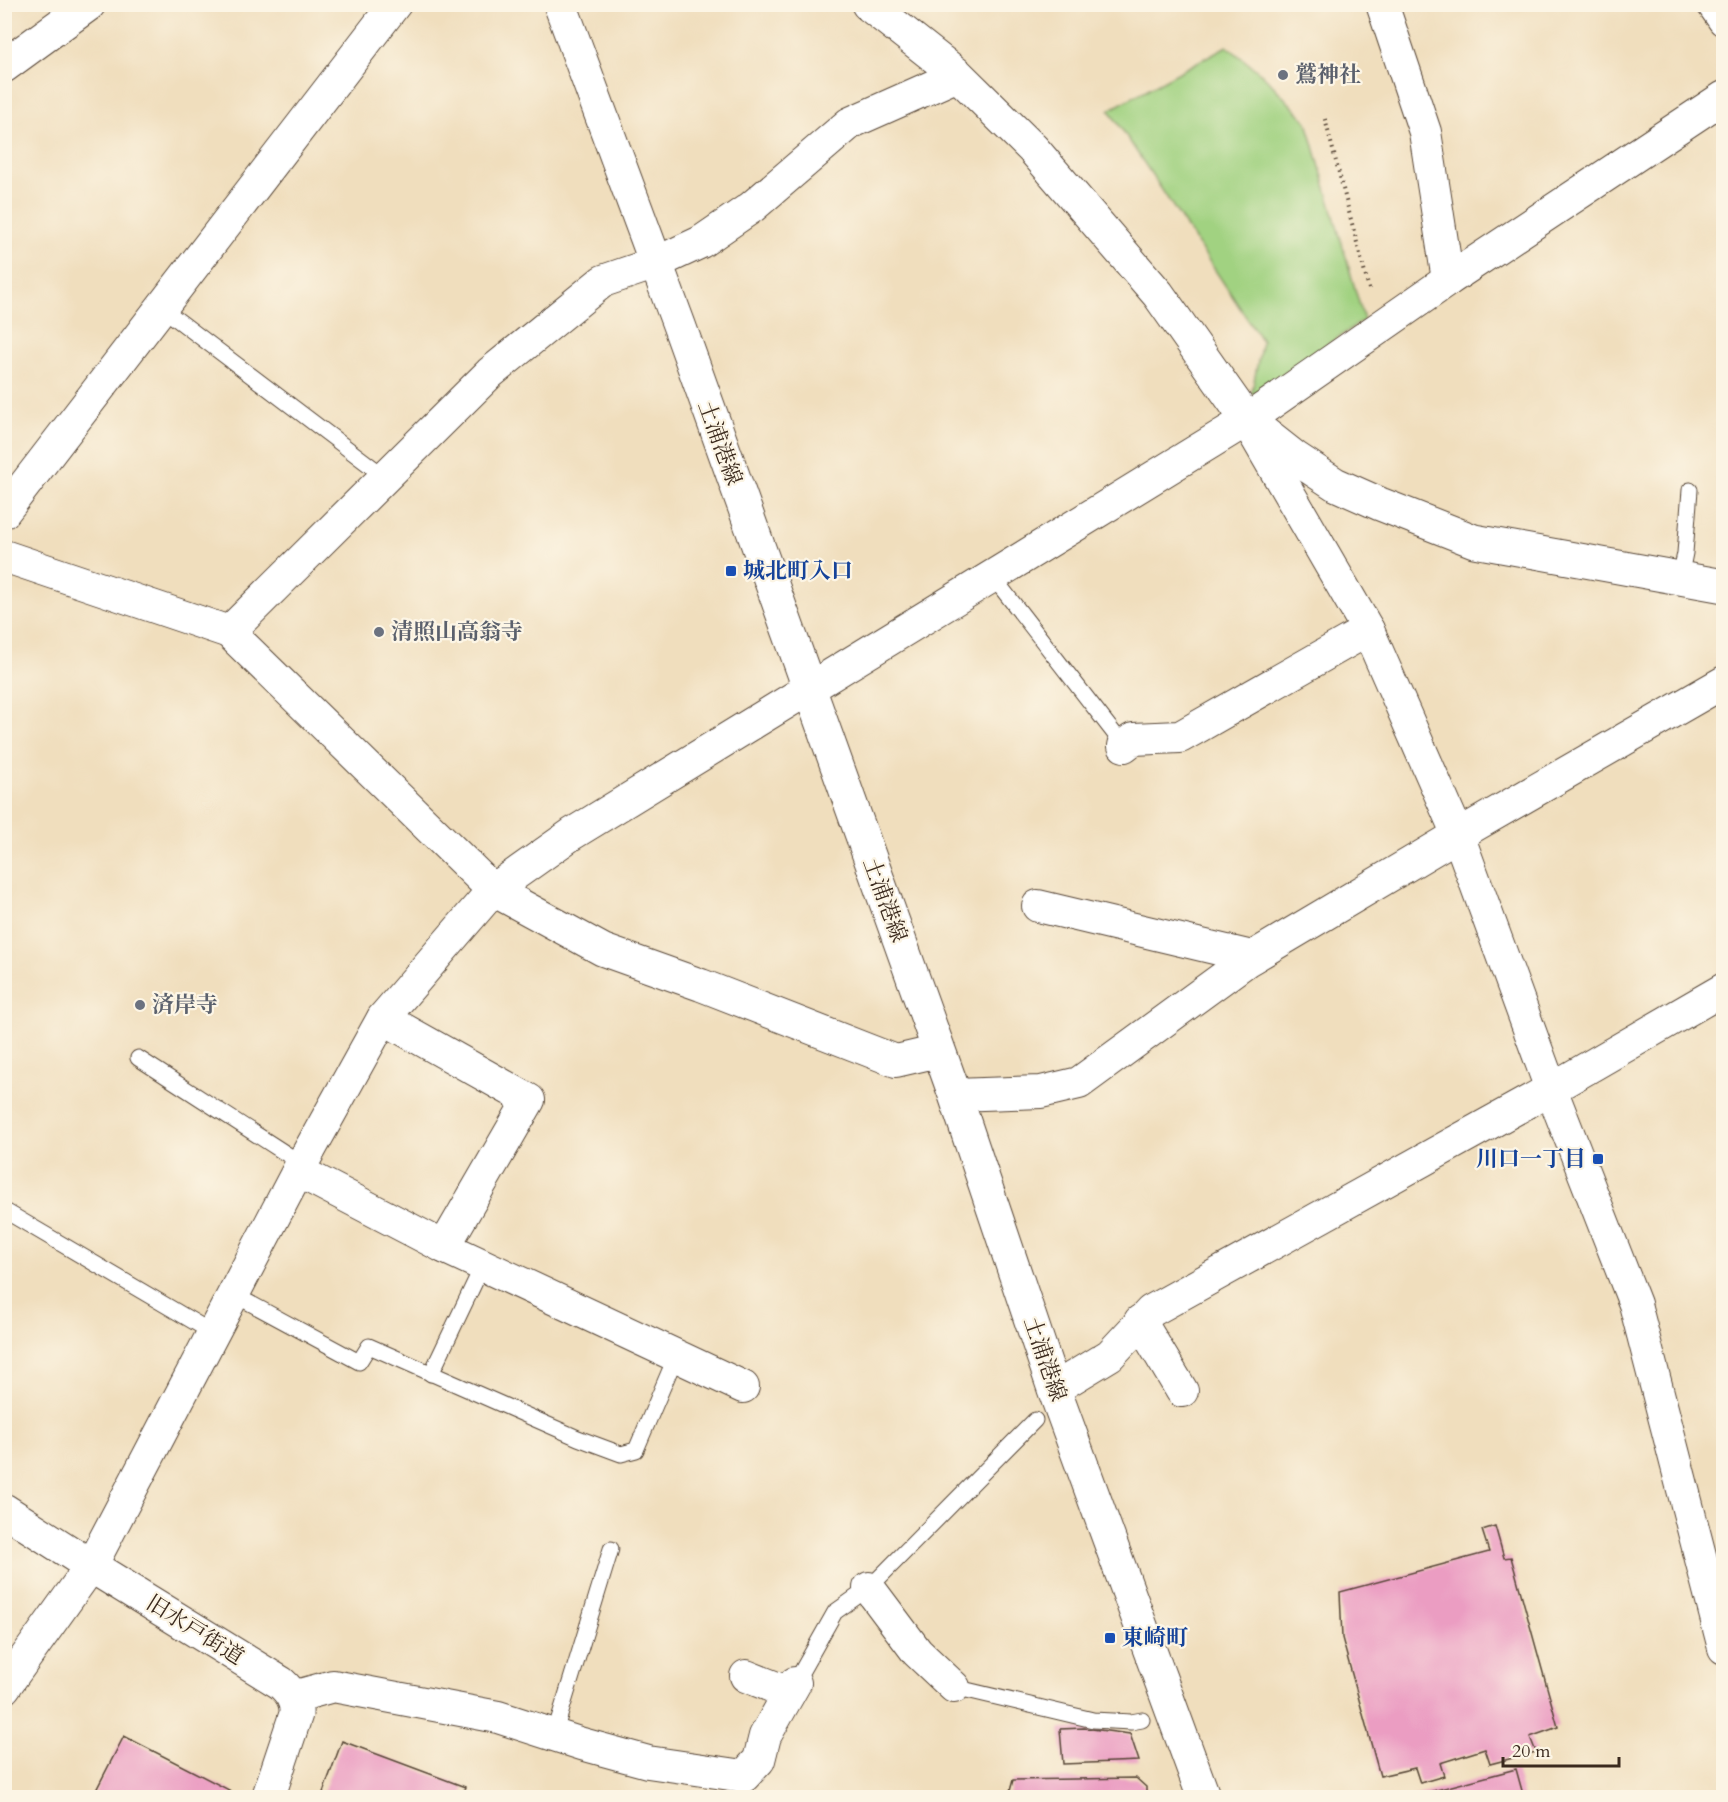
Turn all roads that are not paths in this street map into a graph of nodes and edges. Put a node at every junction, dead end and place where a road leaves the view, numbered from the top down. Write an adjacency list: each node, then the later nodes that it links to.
1 (89, 4): 8 (main road)
2 (395, 4): 13 (street)
3 (560, 4): 11 (main road, 土浦港線)
4 (868, 4): 9 (main road)
5 (1382, 4): 12 (street)
6 (1713, 4): 7 (street)
7 (1724, 20)
8 (4, 66)
9 (958, 75): 11 (street); 14 (main road)
10 (1724, 97): 12 (street)
11 (656, 263): 15 (street); 25 (main road, 土浦港線)
12 (1448, 280): 14 (street)
13 (162, 308): 15 (lane); 17 (street)
14 (1247, 420): 19 (street); 20 (main road); 22 (street)
15 (385, 477): 23 (street)
16 (1690, 490): 20 (lane)
17 (4, 512)
18 (4, 556): 23 (street)
19 (993, 577): 25 (street); 26 (lane)
20 (1680, 578): 21 (main road)
21 (1724, 586)
22 (1368, 630): 26 (street); 27 (street)
23 (228, 632): 28 (street)
24 (1724, 682): 27 (street)
25 (808, 690): 28 (street); 33 (main road, 土浦港線)
26 (1124, 746)
27 (1458, 835): 30 (street); 35 (street)
28 (493, 890): 32 (street); 33 (street)
29 (1038, 906): 30 (street)
30 (1252, 957): 36 (street)
31 (1724, 989): 35 (street)
32 (383, 1018): 37 (street); 39 (street)
33 (939, 1051): 36 (main road, 土浦港線)
34 (138, 1058): 37 (lane)
35 (1551, 1089): 42 (street); 54 (street)
36 (955, 1095): 47 (main road, 土浦港線)
37 (300, 1168): 39 (street); 41 (street)
38 (7, 1212): 43 (lane)
39 (444, 1247): 40 (street)
40 (483, 1265): 44 (street); 45 (lane)
41 (233, 1294): 43 (street); 45 (lane)
42 (1140, 1321): 47 (street); 48 (street)
43 (213, 1333): 52 (street)
44 (676, 1356): 45 (lane); 46 (street)
45 (431, 1374)
46 (743, 1387)
47 (1054, 1389): 63 (main road, 土浦港線)
48 (1182, 1391)
49 (1035, 1420): 53 (lane)
50 (4, 1510): 52 (main road, 旧水戸街道)
51 (611, 1549): 61 (lane)
52 (91, 1566): 57 (street); 59 (main road, 旧水戸街道)
53 (869, 1588): 56 (street); 58 (lane)
54 (1724, 1648)
55 (746, 1676): 58 (street)
56 (954, 1687): 60 (lane)
57 (4, 1688)
58 (792, 1688): 61 (street)
59 (293, 1697): 61 (street); 62 (main road)
60 (1142, 1720)
61 (554, 1735)
62 (268, 1797)
63 (1204, 1797)

